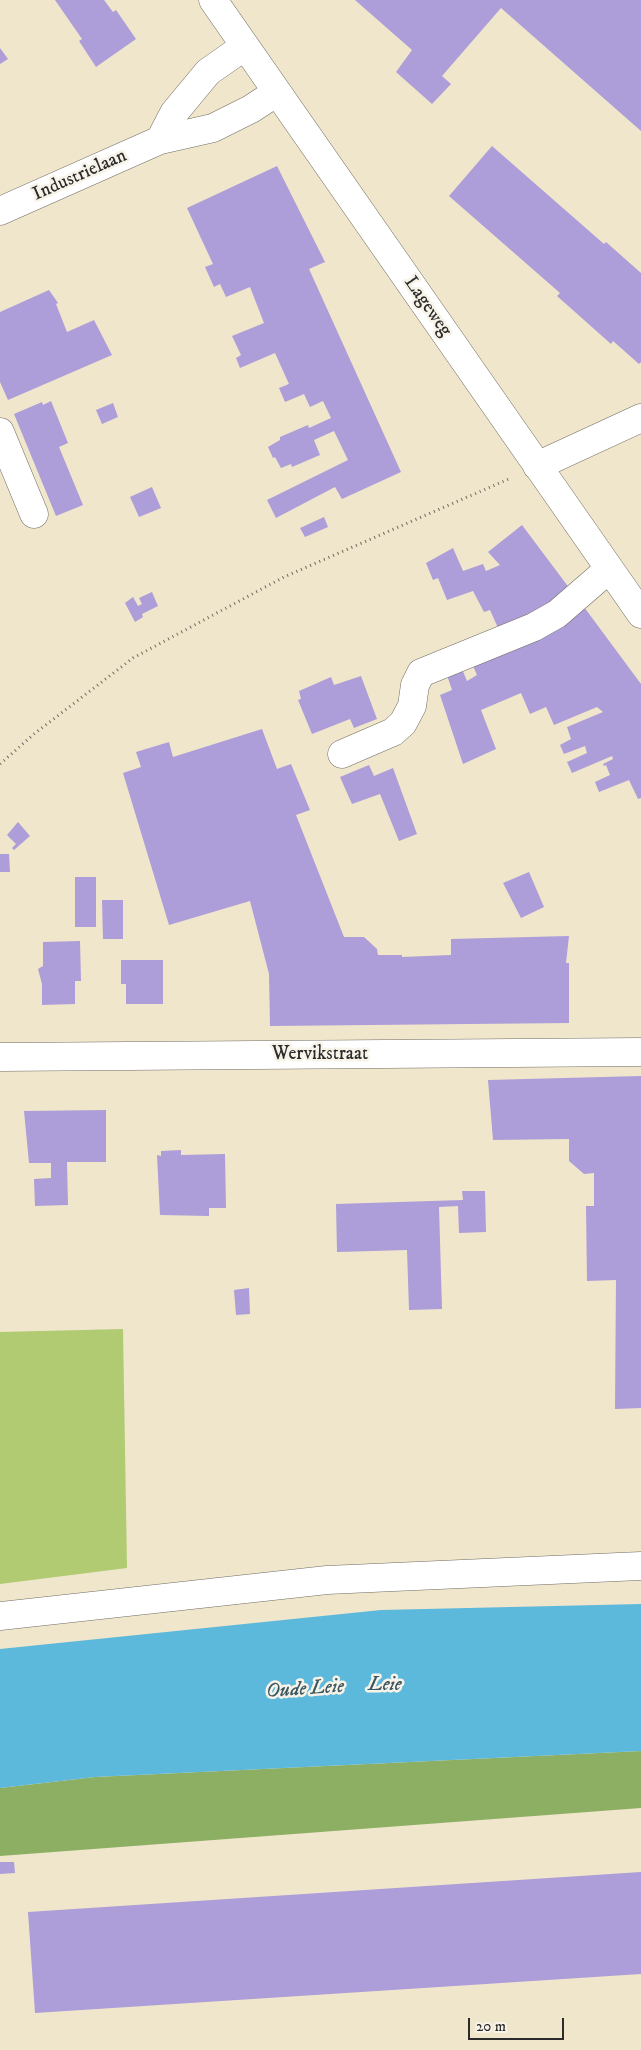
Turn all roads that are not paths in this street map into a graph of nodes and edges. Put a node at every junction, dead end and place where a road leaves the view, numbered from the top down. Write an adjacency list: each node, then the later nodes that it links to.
1 (213, 0): 2 (street, Lageweg)
2 (245, 46): 3 (street, Lageweg); 4 (street)
3 (277, 92): 4 (street, Industrielaan); 8 (street, Lageweg)
4 (160, 140): 5 (street, Industrielaan)
5 (0, 211)
6 (641, 418): 8 (street)
7 (0, 432): 9 (street)
8 (537, 466): 10 (street, Lageweg)
9 (34, 514)
10 (609, 569): 11 (street, Lageweg); 12 (street)
11 (641, 614)
12 (342, 754)
13 (641, 1052): 14 (street, Wervikstraat)
14 (0, 1057)
15 (641, 1566): 16 (street)
16 (0, 1616)

